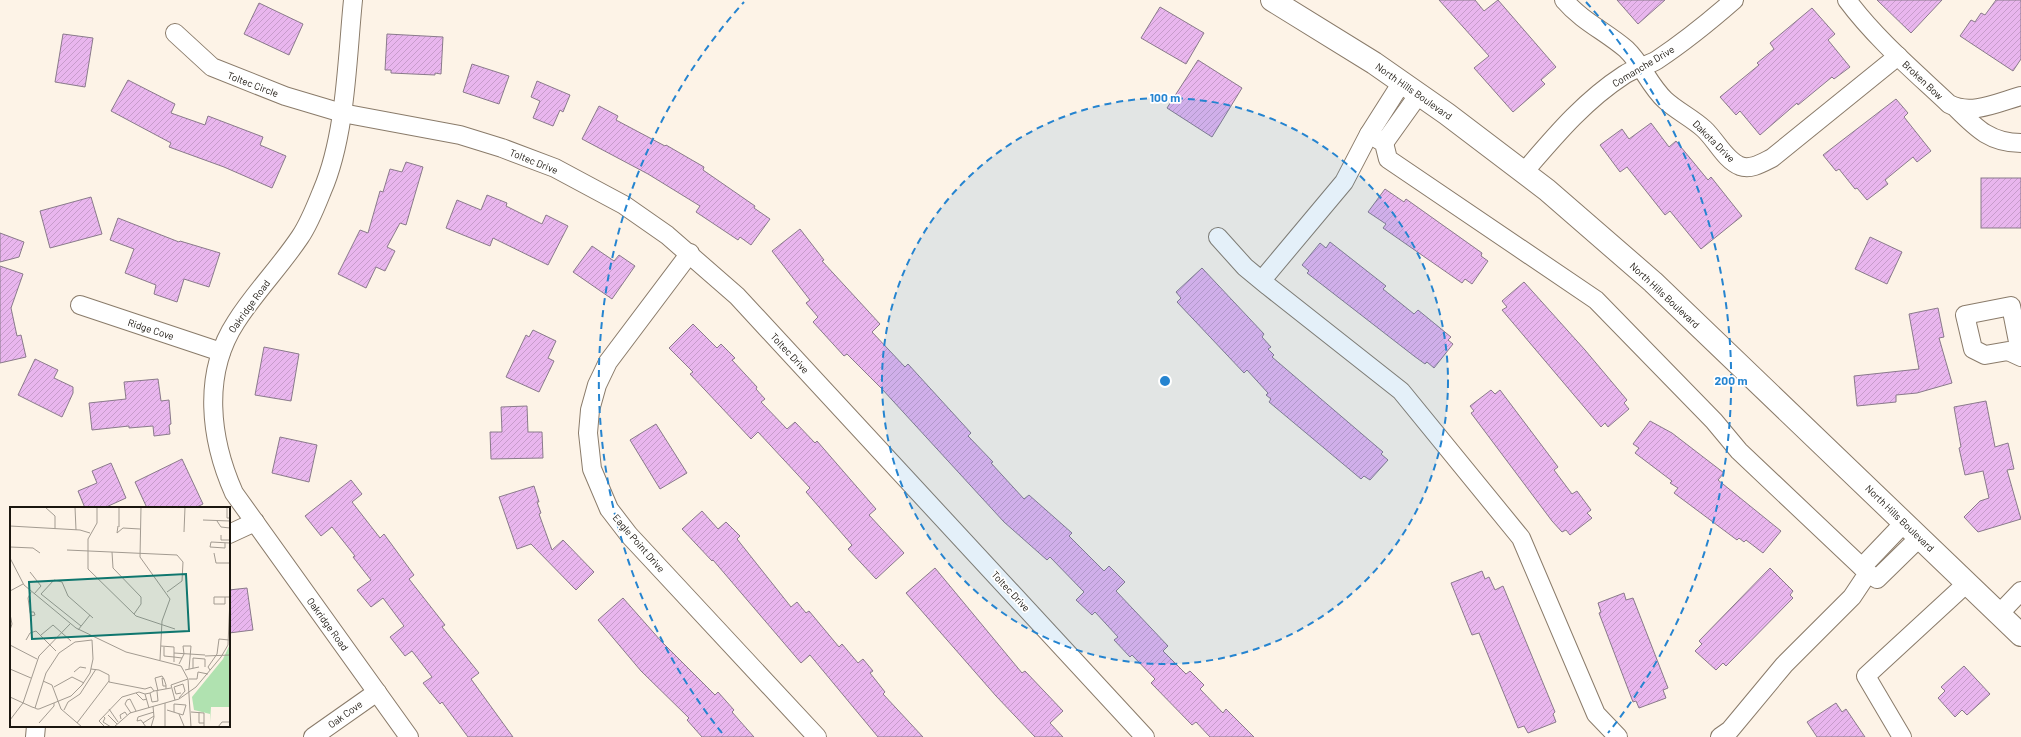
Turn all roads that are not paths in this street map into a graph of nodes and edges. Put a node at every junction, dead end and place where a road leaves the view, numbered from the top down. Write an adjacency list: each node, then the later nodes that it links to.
1 (353, 0): 13 (street, Oakridge Road)
2 (1272, 0): 9 (street, North Hills Boulevard)
3 (1564, 0): 8 (street, Dakota Drive)
4 (1734, 0): 8 (street, Comanche Drive)
5 (1847, 0): 7 (street, Broken Bow)
6 (175, 33): 13 (street, Toltec Circle)
7 (1898, 56): 8 (street, Dakota Drive); 12 (street, Broken Bow)
8 (1640, 68): 17 (street, Comanche Drive)
9 (1402, 82): 10 (street, North Hills Boulevard); 14 (street)
10 (1420, 94): 15 (street); 17 (street, North Hills Boulevard)
11 (2021, 96): 12 (street)
12 (1957, 108): 16 (street, Broken Bow)
13 (342, 113): 19 (street, Toltec Drive); 22 (street, Oakridge Road)
14 (1369, 134): 15 (street); 20 (street)
15 (1384, 143): 27 (street)
16 (2021, 143)
17 (1524, 172): 24 (street, North Hills Boulevard)
18 (1218, 237): 20 (street)
19 (690, 254): 37 (street, Eagle Point Drive); 38 (street, Toltec Drive)
20 (1262, 280): 39 (street)
21 (80, 305): 22 (street, Ridge Cove)
22 (221, 352): 23 (street, Oakridge Road)
23 (255, 522): 25 (street); 32 (street, Oakridge Road)
24 (1904, 522): 26 (street, North Hills Boulevard); 27 (street)
25 (230, 534)
26 (1920, 538): 27 (street); 28 (street, North Hills Boulevard)
27 (1869, 573): 40 (street)
28 (1967, 583): 30 (street, North Hills Boulevard); 41 (street)
29 (2021, 591): 30 (street)
30 (1999, 614): 31 (street, North Hills Boulevard)
31 (2021, 635)
32 (376, 692): 35 (street, Oak Cove); 36 (street, Oakridge Road)
33 (36, 727): 34 (street)
34 (35, 737)
35 (313, 737)
36 (409, 737)
37 (817, 737)
38 (1145, 737)
39 (1618, 737)
40 (1720, 737)
41 (1902, 737)

